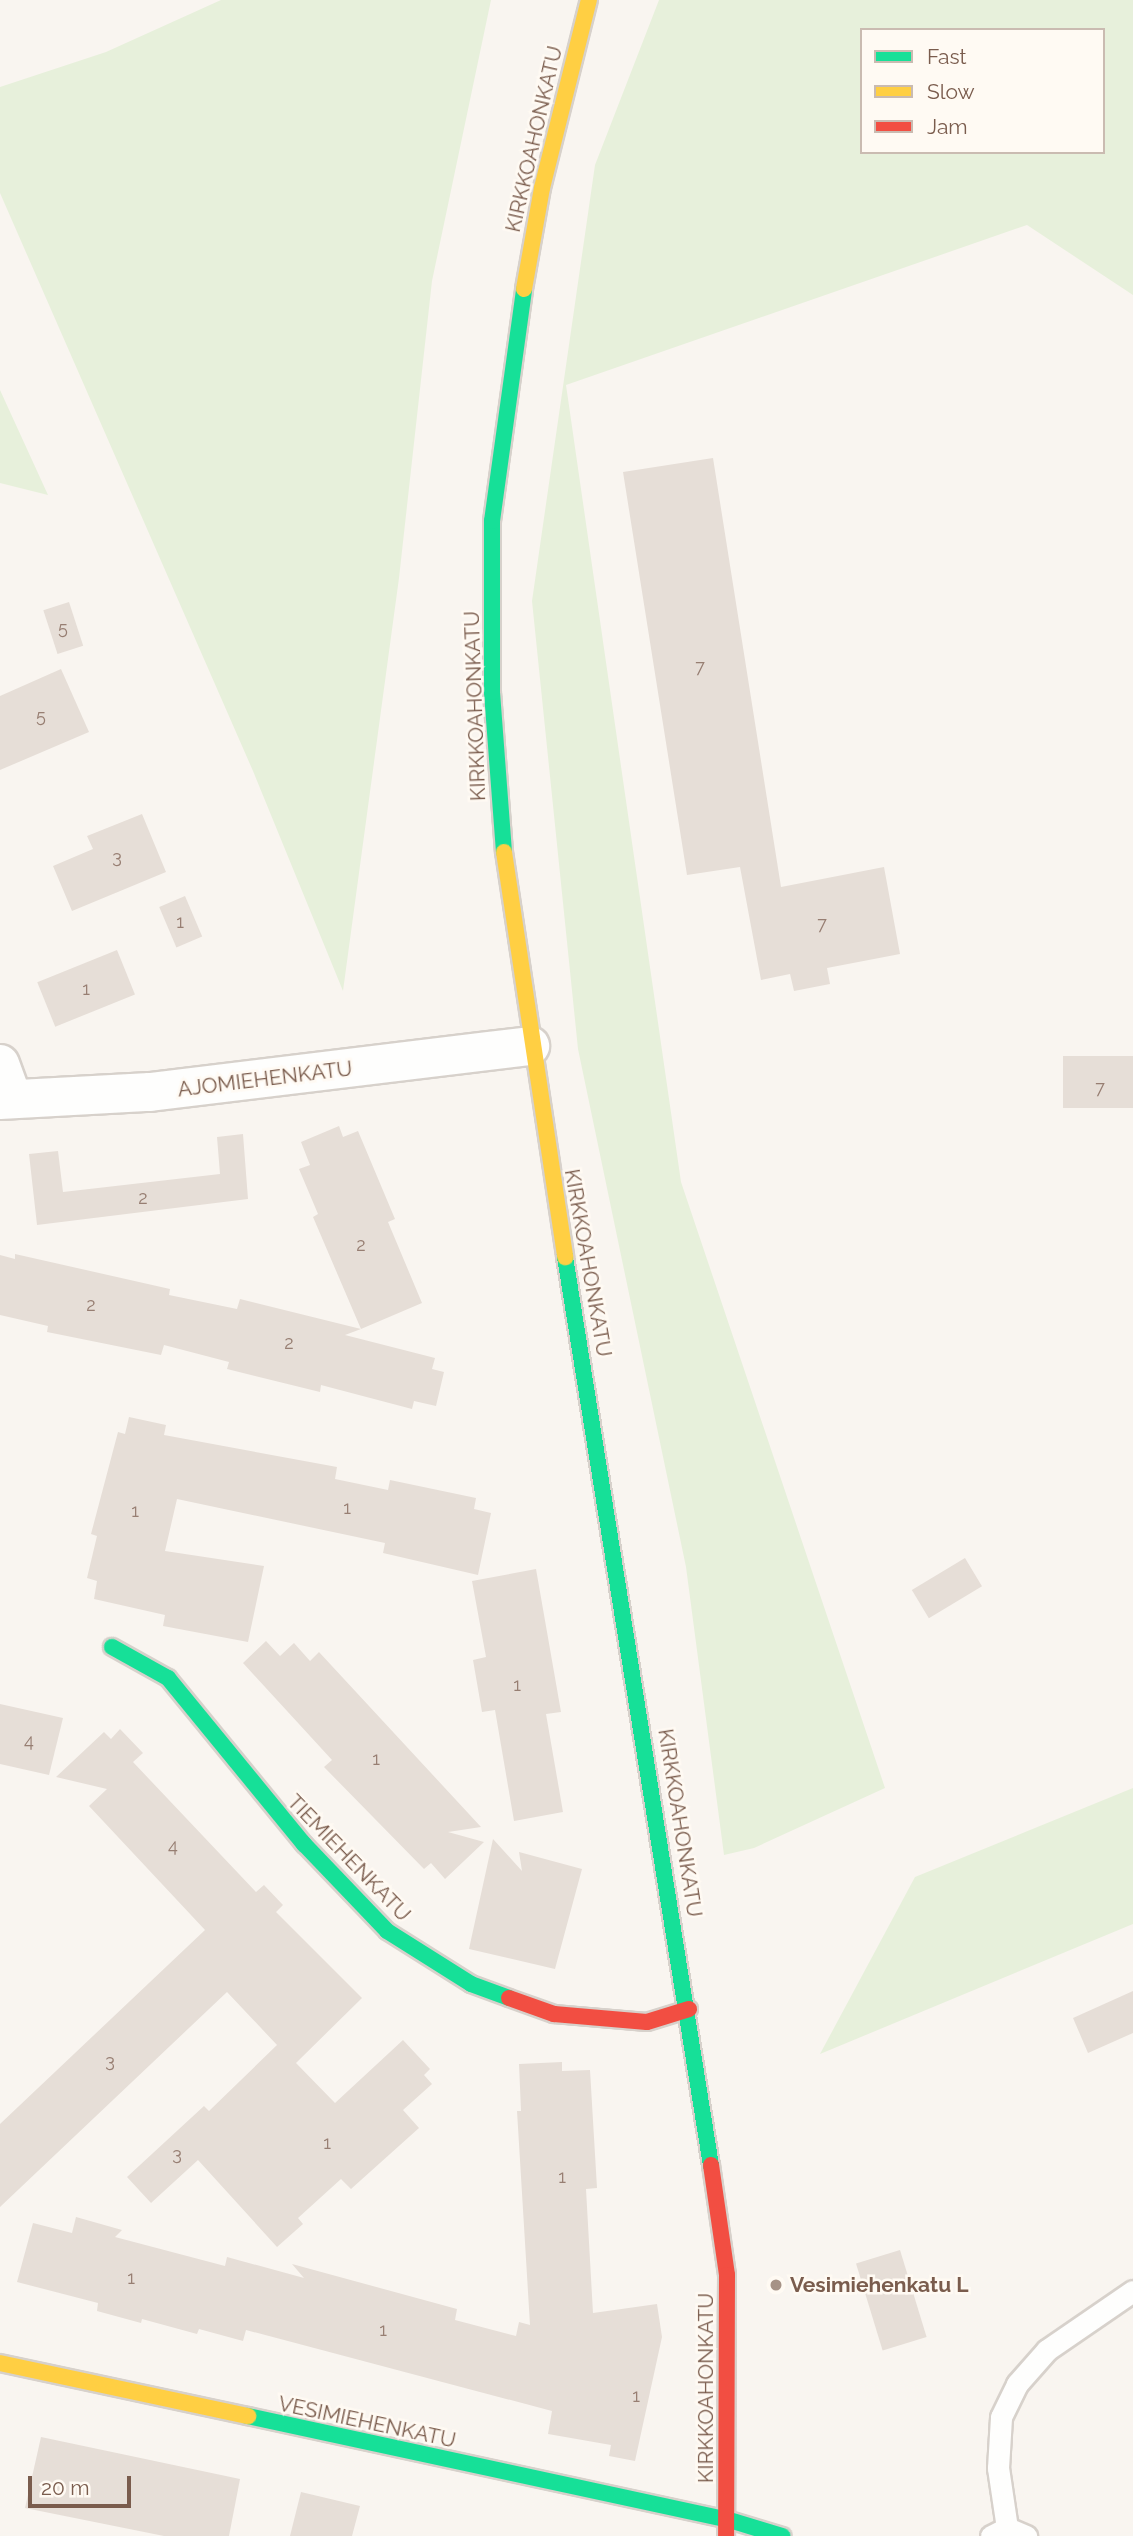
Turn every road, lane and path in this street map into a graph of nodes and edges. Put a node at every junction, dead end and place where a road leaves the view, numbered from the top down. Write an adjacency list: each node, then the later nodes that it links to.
1 (589, 0): 2 (street, KIRKKOAHONKATU)
2 (530, 1046): 4 (street, AJOMIEHENKATU); 6 (street, KIRKKOAHONKATU)
3 (0, 1064): 4 (street)
4 (6, 1100)
5 (112, 1647): 6 (street, TIEMIEHENKATU)
6 (689, 2009): 9 (street, KIRKKOAHONKATU)
7 (1133, 2291): 10 (lane)
8 (0, 2362): 9 (street, VESIMIEHENKATU)
9 (726, 2528): 11 (street, VESIMIEHENKATU)
10 (1008, 2533)
11 (782, 2536)

